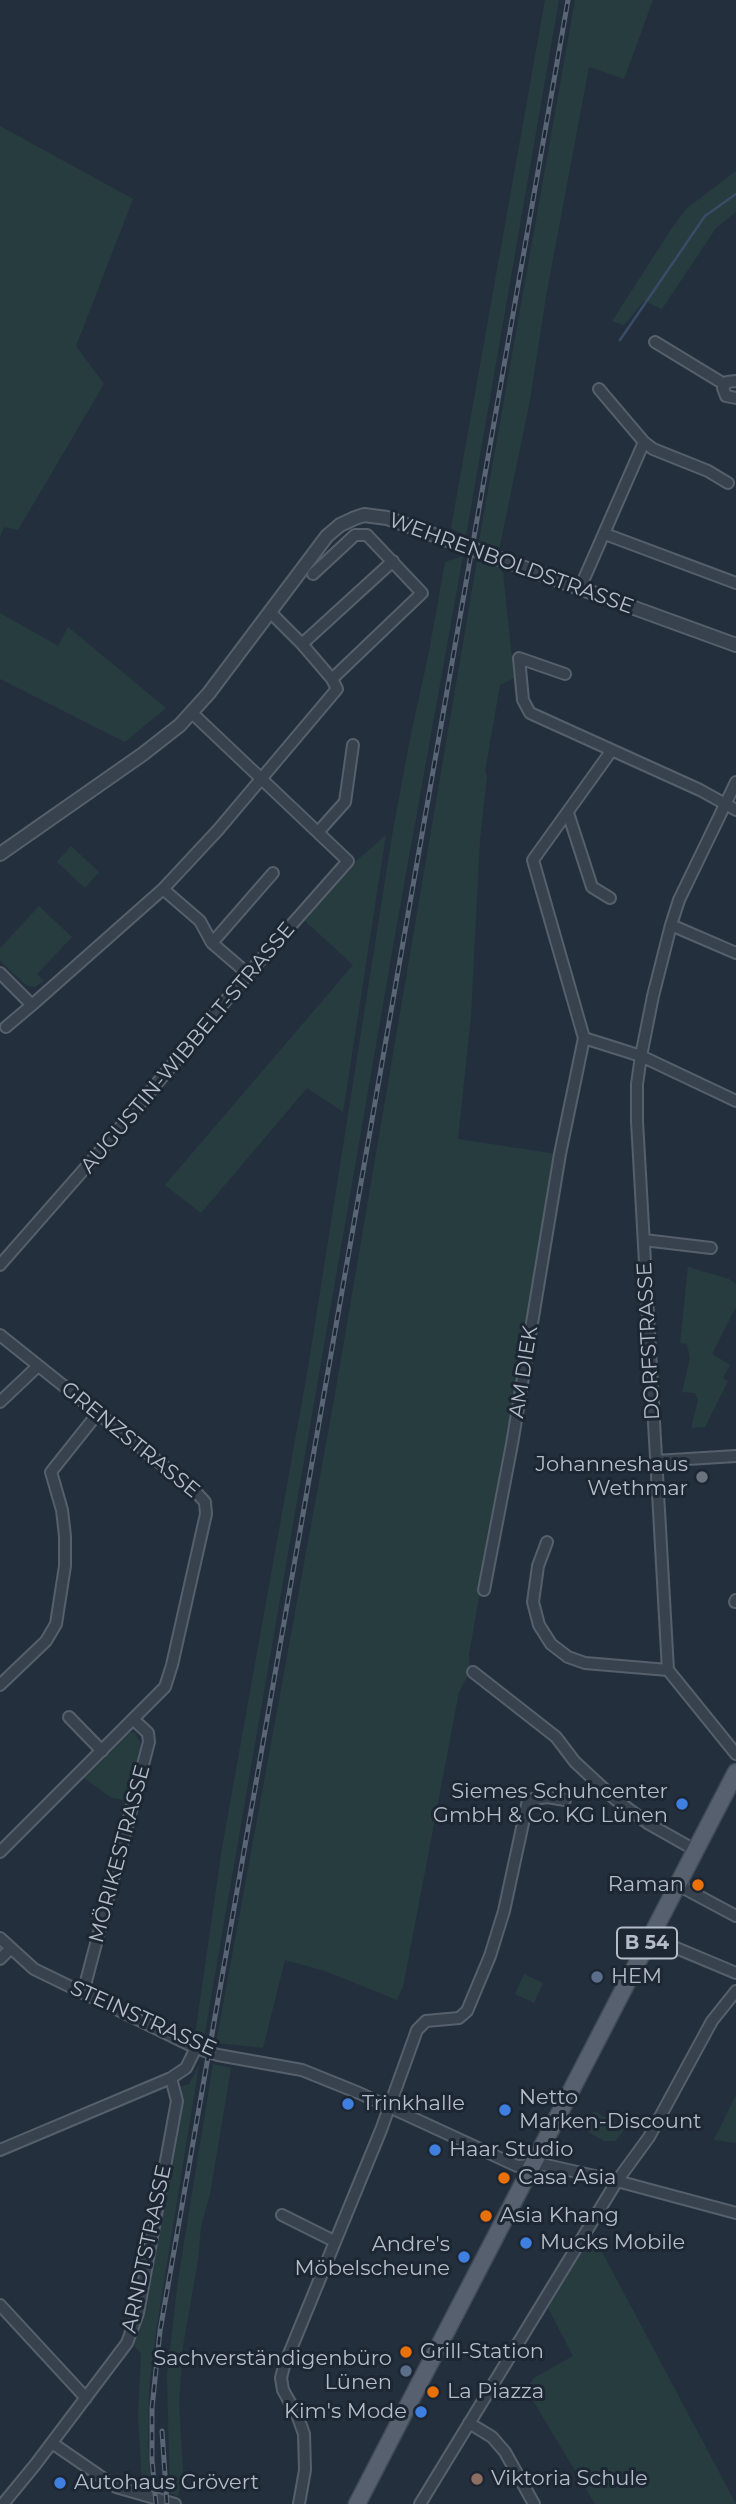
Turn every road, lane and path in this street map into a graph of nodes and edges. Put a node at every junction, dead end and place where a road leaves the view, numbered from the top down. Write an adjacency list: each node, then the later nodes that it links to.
1 (654, 342): 3 (street)
2 (736, 381): 3 (street)
3 (724, 384): 5 (street)
4 (599, 389): 6 (street)
5 (736, 398)
6 (644, 442): 7 (street); 8 (street)
7 (728, 483)
8 (605, 534): 11 (street); 12 (street)
9 (393, 561): 10 (street); 14 (street); 17 (street)
10 (313, 574)
11 (736, 583)
12 (580, 588): 13 (street, WEHRENBOLDSTRASSE); 15 (street, WEHRENBOLDSTRASSE)
13 (270, 612): 14 (street); 18 (street, WEHRENBOLDSTRASSE)
14 (302, 645): 17 (street)
15 (736, 645)
16 (565, 674): 20 (street)
17 (332, 679): 21 (street)
18 (192, 713): 21 (street, AUGUSTIN-WIBBELT-STRASSE); 26 (street, WEHRENBOLDSTRASSE)
19 (354, 745): 25 (street)
20 (611, 750): 23 (street); 24 (street)
21 (261, 779): 25 (street, AUGUSTIN-WIBBELT-STRASSE); 28 (street)
22 (736, 782): 23 (street, DORFSTRASSE)
23 (731, 807): 30 (street, DORFSTRASSE)
24 (568, 813): 29 (street); 37 (street)
25 (319, 831): 34 (street, AUGUSTIN-WIBBELT-STRASSE)
26 (0, 854)
27 (273, 873): 31 (street)
28 (163, 889): 31 (street); 35 (street)
29 (610, 898)
30 (671, 925): 32 (street); 38 (street, DORFSTRASSE)
31 (212, 943): 34 (street)
32 (736, 953)
33 (0, 973): 35 (street)
34 (248, 974): 42 (street, AUGUSTIN-WIBBELT-STRASSE)
35 (32, 1005): 36 (street)
36 (6, 1027)
37 (584, 1038): 38 (street); 50 (street, AM DIEK)
38 (641, 1056): 39 (street); 40 (street, DORFSTRASSE)
39 (736, 1101)
40 (644, 1240): 41 (street, DORFSTRASSE); 48 (street, DORFSTRASSE)
41 (710, 1248)
42 (0, 1265)
43 (0, 1335): 44 (street, GRENZSTRASSE)
44 (38, 1366): 45 (street); 46 (street, GRENZSTRASSE)
45 (0, 1402)
46 (98, 1413): 53 (street); 55 (street, GRENZSTRASSE)
47 (736, 1456): 48 (street)
48 (656, 1461): 51 (street, DORFSTRASSE)
49 (547, 1542): 51 (street)
50 (484, 1590)
51 (668, 1670): 57 (street)
52 (473, 1672): 60 (street)
53 (0, 1685)
54 (69, 1717): 56 (street)
55 (134, 1720): 56 (street, GRENZSTRASSE); 70 (street, MÖRIKESTRASSE)
56 (102, 1751): 61 (street, GRENZSTRASSE)
57 (736, 1754)
58 (736, 1772): 60 (main road, B 54)
59 (565, 1800): 73 (street)
60 (695, 1850): 62 (main road, B 54)
61 (0, 1852)
62 (678, 1885): 63 (street); 64 (main road, B 54)
63 (736, 1916)
64 (650, 1937): 68 (street); 75 (main road, B 54)
65 (0, 1938): 66 (street, STEINSTRASSE)
66 (10, 1949): 67 (street); 70 (street, STEINSTRASSE)
67 (0, 1959)
68 (736, 1973)
69 (736, 1991): 76 (street)
70 (83, 1993): 71 (street, STEINSTRASSE)
71 (196, 2048): 72 (street); 73 (street, STEINSTRASSE)
72 (171, 2078): 74 (street); 81 (street, ARNDTSTRASSE)
73 (389, 2107): 75 (street, STEINSTRASSE); 79 (street)
74 (0, 2150)
75 (530, 2166): 76 (street, STEINSTRASSE); 87 (main road, B 54)
76 (617, 2181): 77 (street, STEINSTRASSE); 82 (street)
77 (736, 2213)
78 (282, 2215): 79 (street)
79 (334, 2241): 86 (street)
80 (0, 2305): 81 (street)
81 (86, 2398): 83 (street, ARNDTSTRASSE)
82 (469, 2423): 88 (street); 89 (street)
83 (52, 2443): 84 (street, ARNDTSTRASSE); 85 (street)
84 (3, 2504)
85 (175, 2504)
86 (299, 2504)
87 (357, 2504)
88 (420, 2504)
89 (534, 2504)

